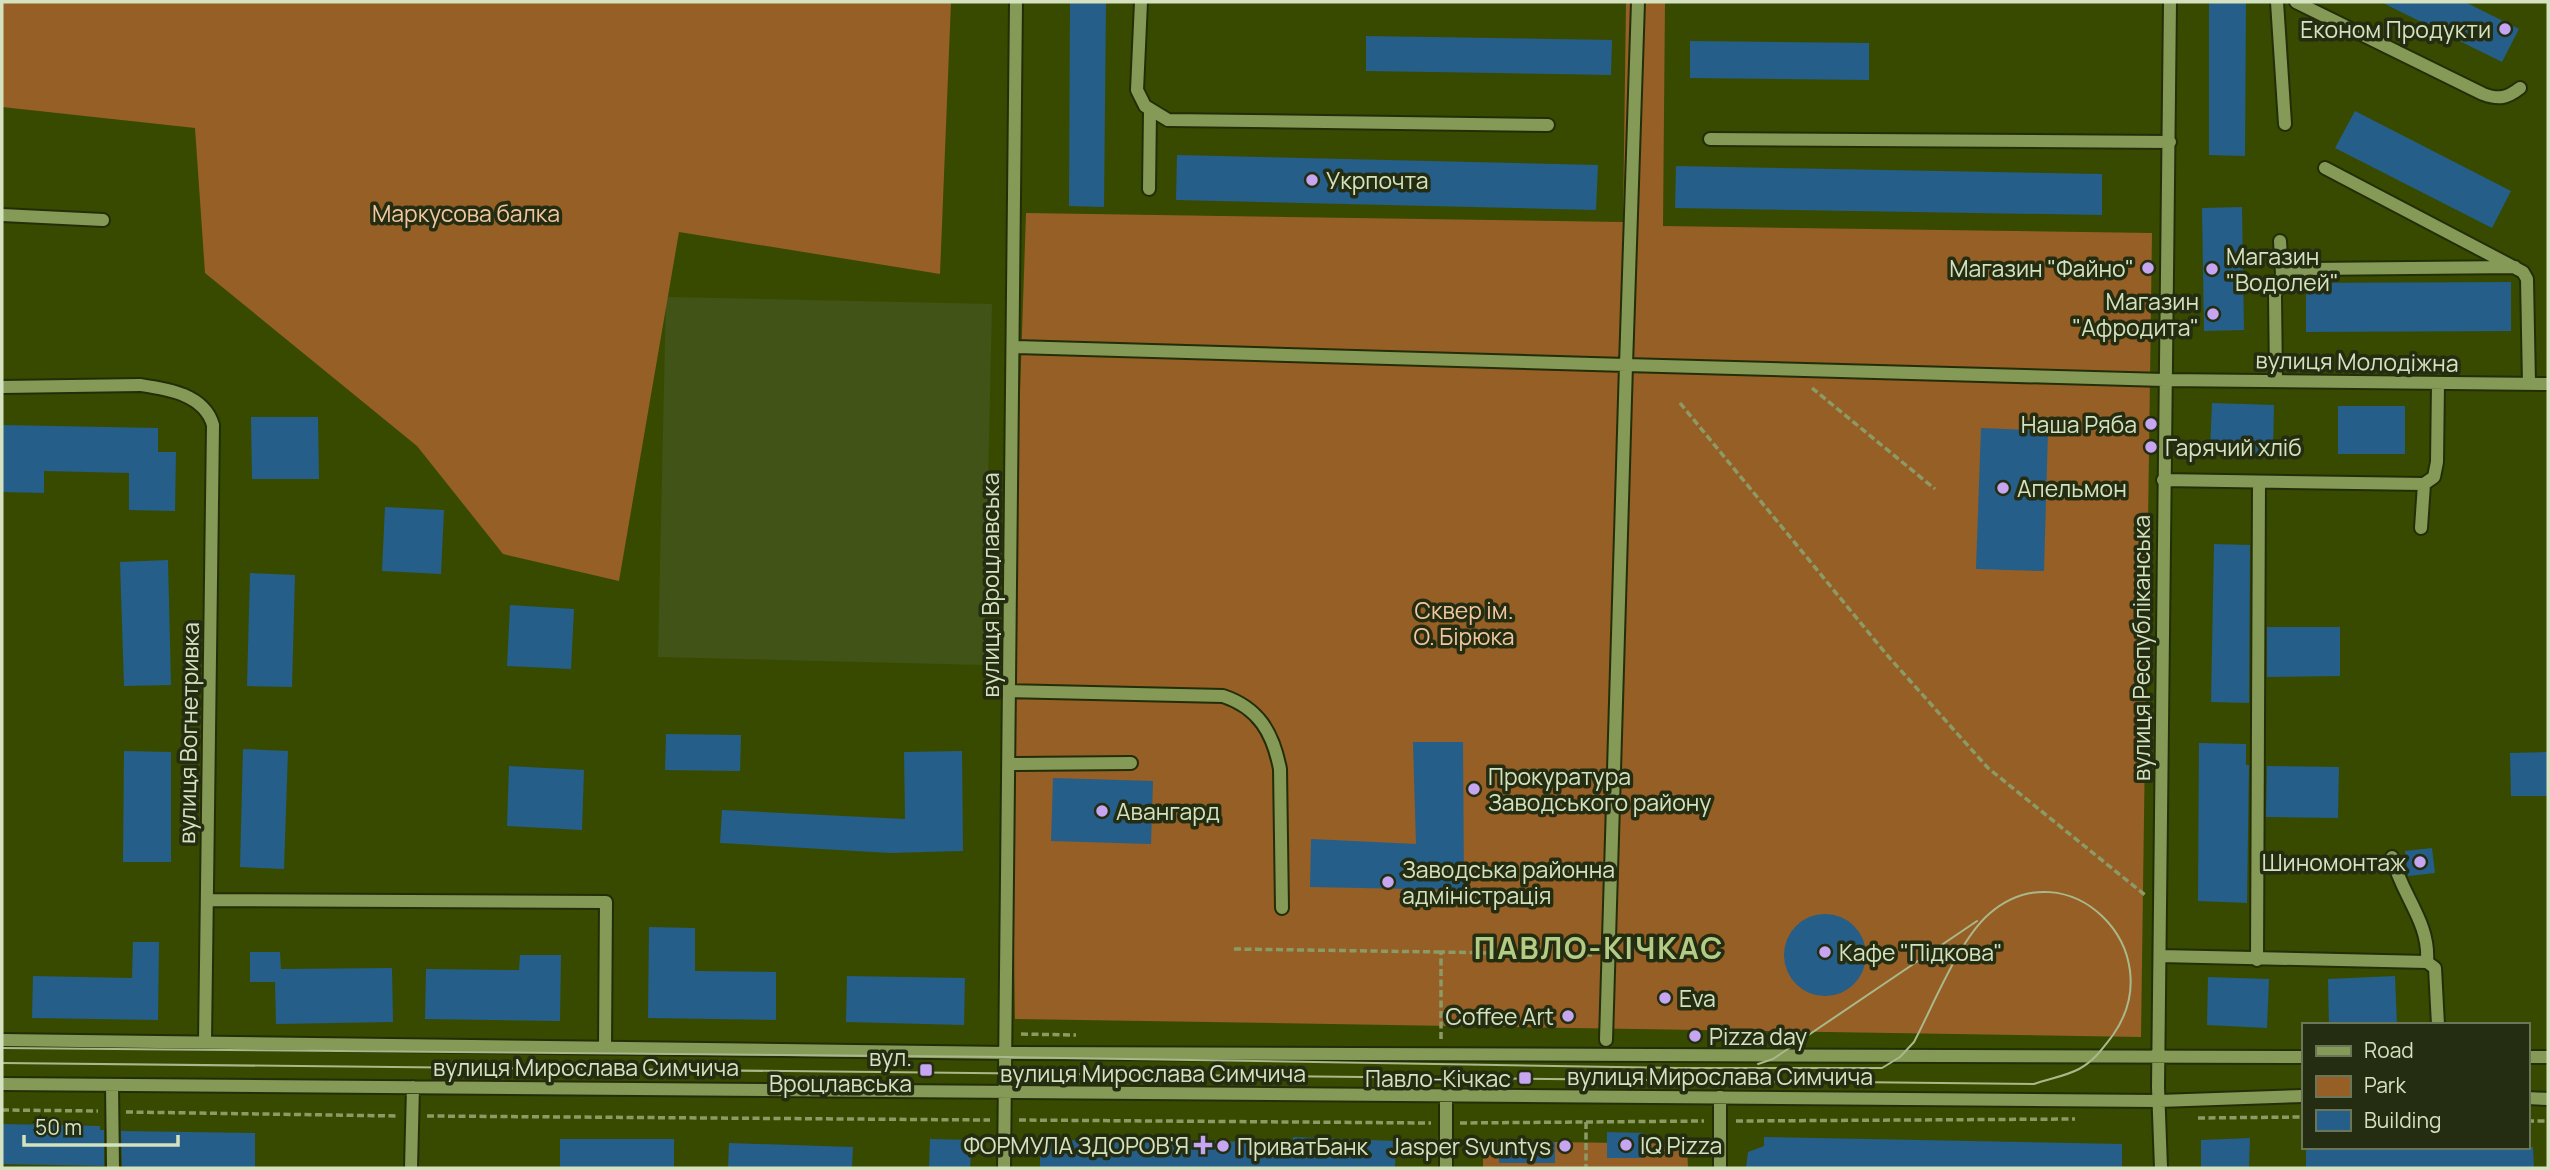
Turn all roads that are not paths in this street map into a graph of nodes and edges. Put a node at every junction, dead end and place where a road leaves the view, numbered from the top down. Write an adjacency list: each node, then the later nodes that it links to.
1 (1016, 2): 20 (street, вулиця Вроцлавська)
2 (1141, 2): 8 (street)
3 (1638, 2): 21 (street)
4 (2170, 2): 12 (street, вулиця Республіканська)
5 (2277, 2): 9 (street)
6 (2296, 2): 7 (street)
7 (2520, 88)
8 (1150, 111): 10 (street); 14 (street)
9 (2285, 124)
10 (1548, 125)
11 (1710, 139): 12 (street)
12 (2170, 142): 22 (street, вулиця Республіканська)
13 (2325, 168): 18 (street)
14 (1149, 189)
15 (2, 215): 16 (street)
16 (103, 220)
17 (2280, 241): 19 (street)
18 (2516, 267): 19 (street); 25 (street)
19 (2282, 274): 23 (street)
20 (1013, 347): 21 (street, вулиця Молодіжна); 32 (street, вулиця Вроцлавська)
21 (1626, 365): 22 (street, вулиця Молодіжна); 42 (street)
22 (2164, 380): 23 (street, вулиця Молодіжна); 28 (street, вулиця Республіканська)
23 (2276, 380): 24 (street, вулиця Молодіжна)
24 (2438, 384): 25 (street, вулиця Молодіжна); 30 (street)
25 (2529, 384): 26 (street, вулиця Молодіжна)
26 (2548, 384)
27 (2, 387): 36 (street, вулиця Вогнетривка)
28 (2164, 480): 29 (street); 38 (street, вулиця Республіканська)
29 (2259, 482): 30 (street); 39 (street)
30 (2424, 484): 31 (street)
31 (2421, 528)
32 (1010, 691): 34 (street, вулиця Вроцлавська); 37 (street)
33 (1130, 763): 34 (street)
34 (1010, 764): 46 (street, вулиця Вроцлавська)
35 (2392, 857): 40 (street)
36 (207, 900): 44 (street, вулиця Вогнетривка); 45 (street)
37 (1282, 908)
38 (2160, 956): 39 (street); 50 (street, вулиця Республіканська)
39 (2257, 960): 40 (street)
40 (2427, 962): 41 (street)
41 (2438, 1023)
42 (1606, 1040)
43 (2, 1041): 44 (street, вулиця Мирослава Симчича)
44 (205, 1042): 45 (street, вулиця Мирослава Симчича)
45 (605, 1046): 46 (street, вулиця Мирослава Симчича)
46 (1007, 1054): 50 (street, вулиця Мирослава Симчича); 54 (street, вулиця Вроцлавська)
47 (2302, 1057): 50 (street, вулиця Мирослава Симчича)
48 (2529, 1057): 49 (street)
49 (2548, 1057)
50 (2158, 1059): 60 (street, вулиця Республіканська)
51 (2, 1084): 52 (street, вулиця Мирослава Симчича)
52 (112, 1085): 53 (street, вулиця Мирослава Симчича); 61 (street)
53 (413, 1087): 54 (street, вулиця Мирослава Симчича); 62 (street)
54 (1007, 1093): 55 (street, вулиця Мирослава Симчича); 63 (street, вулиця Вроцлавська)
55 (1446, 1096): 57 (street, вулиця Мирослава Симчича); 64 (street)
56 (2302, 1096): 60 (street, вулиця Мирослава Симчича)
57 (1720, 1097): 60 (street, вулиця Мирослава Симчича); 65 (street)
58 (2529, 1098): 59 (street)
59 (2548, 1099)
60 (2159, 1101): 66 (street, вулиця Республіканська)
61 (113, 1168)
62 (411, 1168)
63 (1004, 1168)
64 (1446, 1168)
65 (1720, 1168)
66 (2161, 1168)

